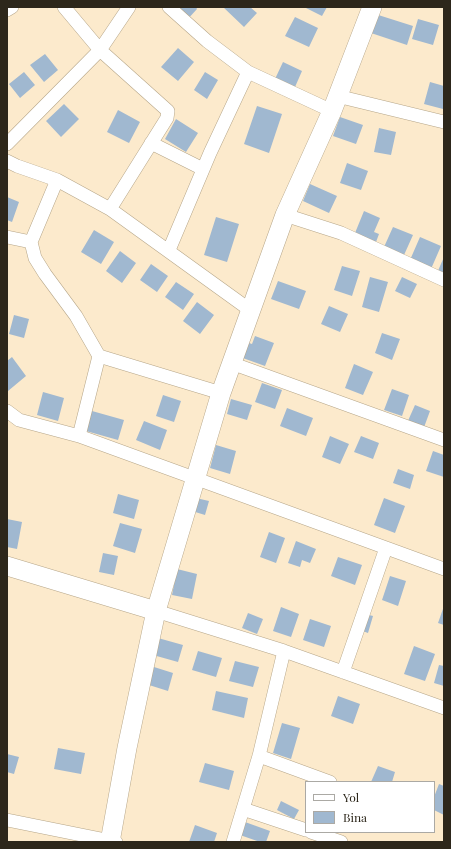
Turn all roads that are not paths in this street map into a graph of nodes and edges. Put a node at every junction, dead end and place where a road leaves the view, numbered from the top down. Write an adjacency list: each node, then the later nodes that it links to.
1 (12, 7): 6 (street)
2 (64, 7): 7 (street)
3 (129, 7): 7 (street)
4 (169, 7): 8 (street)
5 (372, 7): 9 (street)
6 (7, 10)
7 (100, 50): 11 (street); 12 (street)
8 (248, 72): 9 (street); 14 (street)
9 (334, 104): 10 (street); 17 (street)
10 (444, 122)
11 (151, 143): 14 (street); 16 (street)
12 (7, 144)
13 (7, 160): 15 (street)
14 (203, 169): 20 (street)
15 (57, 180): 16 (street); 19 (street)
16 (110, 209): 20 (street)
17 (285, 215): 21 (street); 22 (street)
18 (7, 237): 19 (street)
19 (31, 242): 23 (street)
20 (169, 250): 22 (street)
21 (444, 280)
22 (250, 310): 24 (street)
23 (99, 356): 25 (street); 27 (street)
24 (231, 363): 25 (street); 28 (street)
25 (221, 393): 29 (street)
26 (7, 411): 27 (street)
27 (79, 436): 29 (street)
28 (444, 440)
29 (195, 477): 30 (street); 33 (street)
30 (386, 548): 32 (street); 35 (street)
31 (7, 566): 33 (street)
32 (444, 569)
33 (156, 611): 34 (street); 43 (street)
34 (284, 651): 35 (street); 37 (street)
35 (343, 672): 36 (street)
36 (444, 708)
37 (260, 756): 38 (street); 39 (street)
38 (327, 781)
39 (243, 809): 41 (street); 44 (street)
40 (7, 820): 43 (street)
41 (305, 830)
42 (314, 833): 45 (street)
43 (112, 841)
44 (233, 842)
45 (341, 842)

